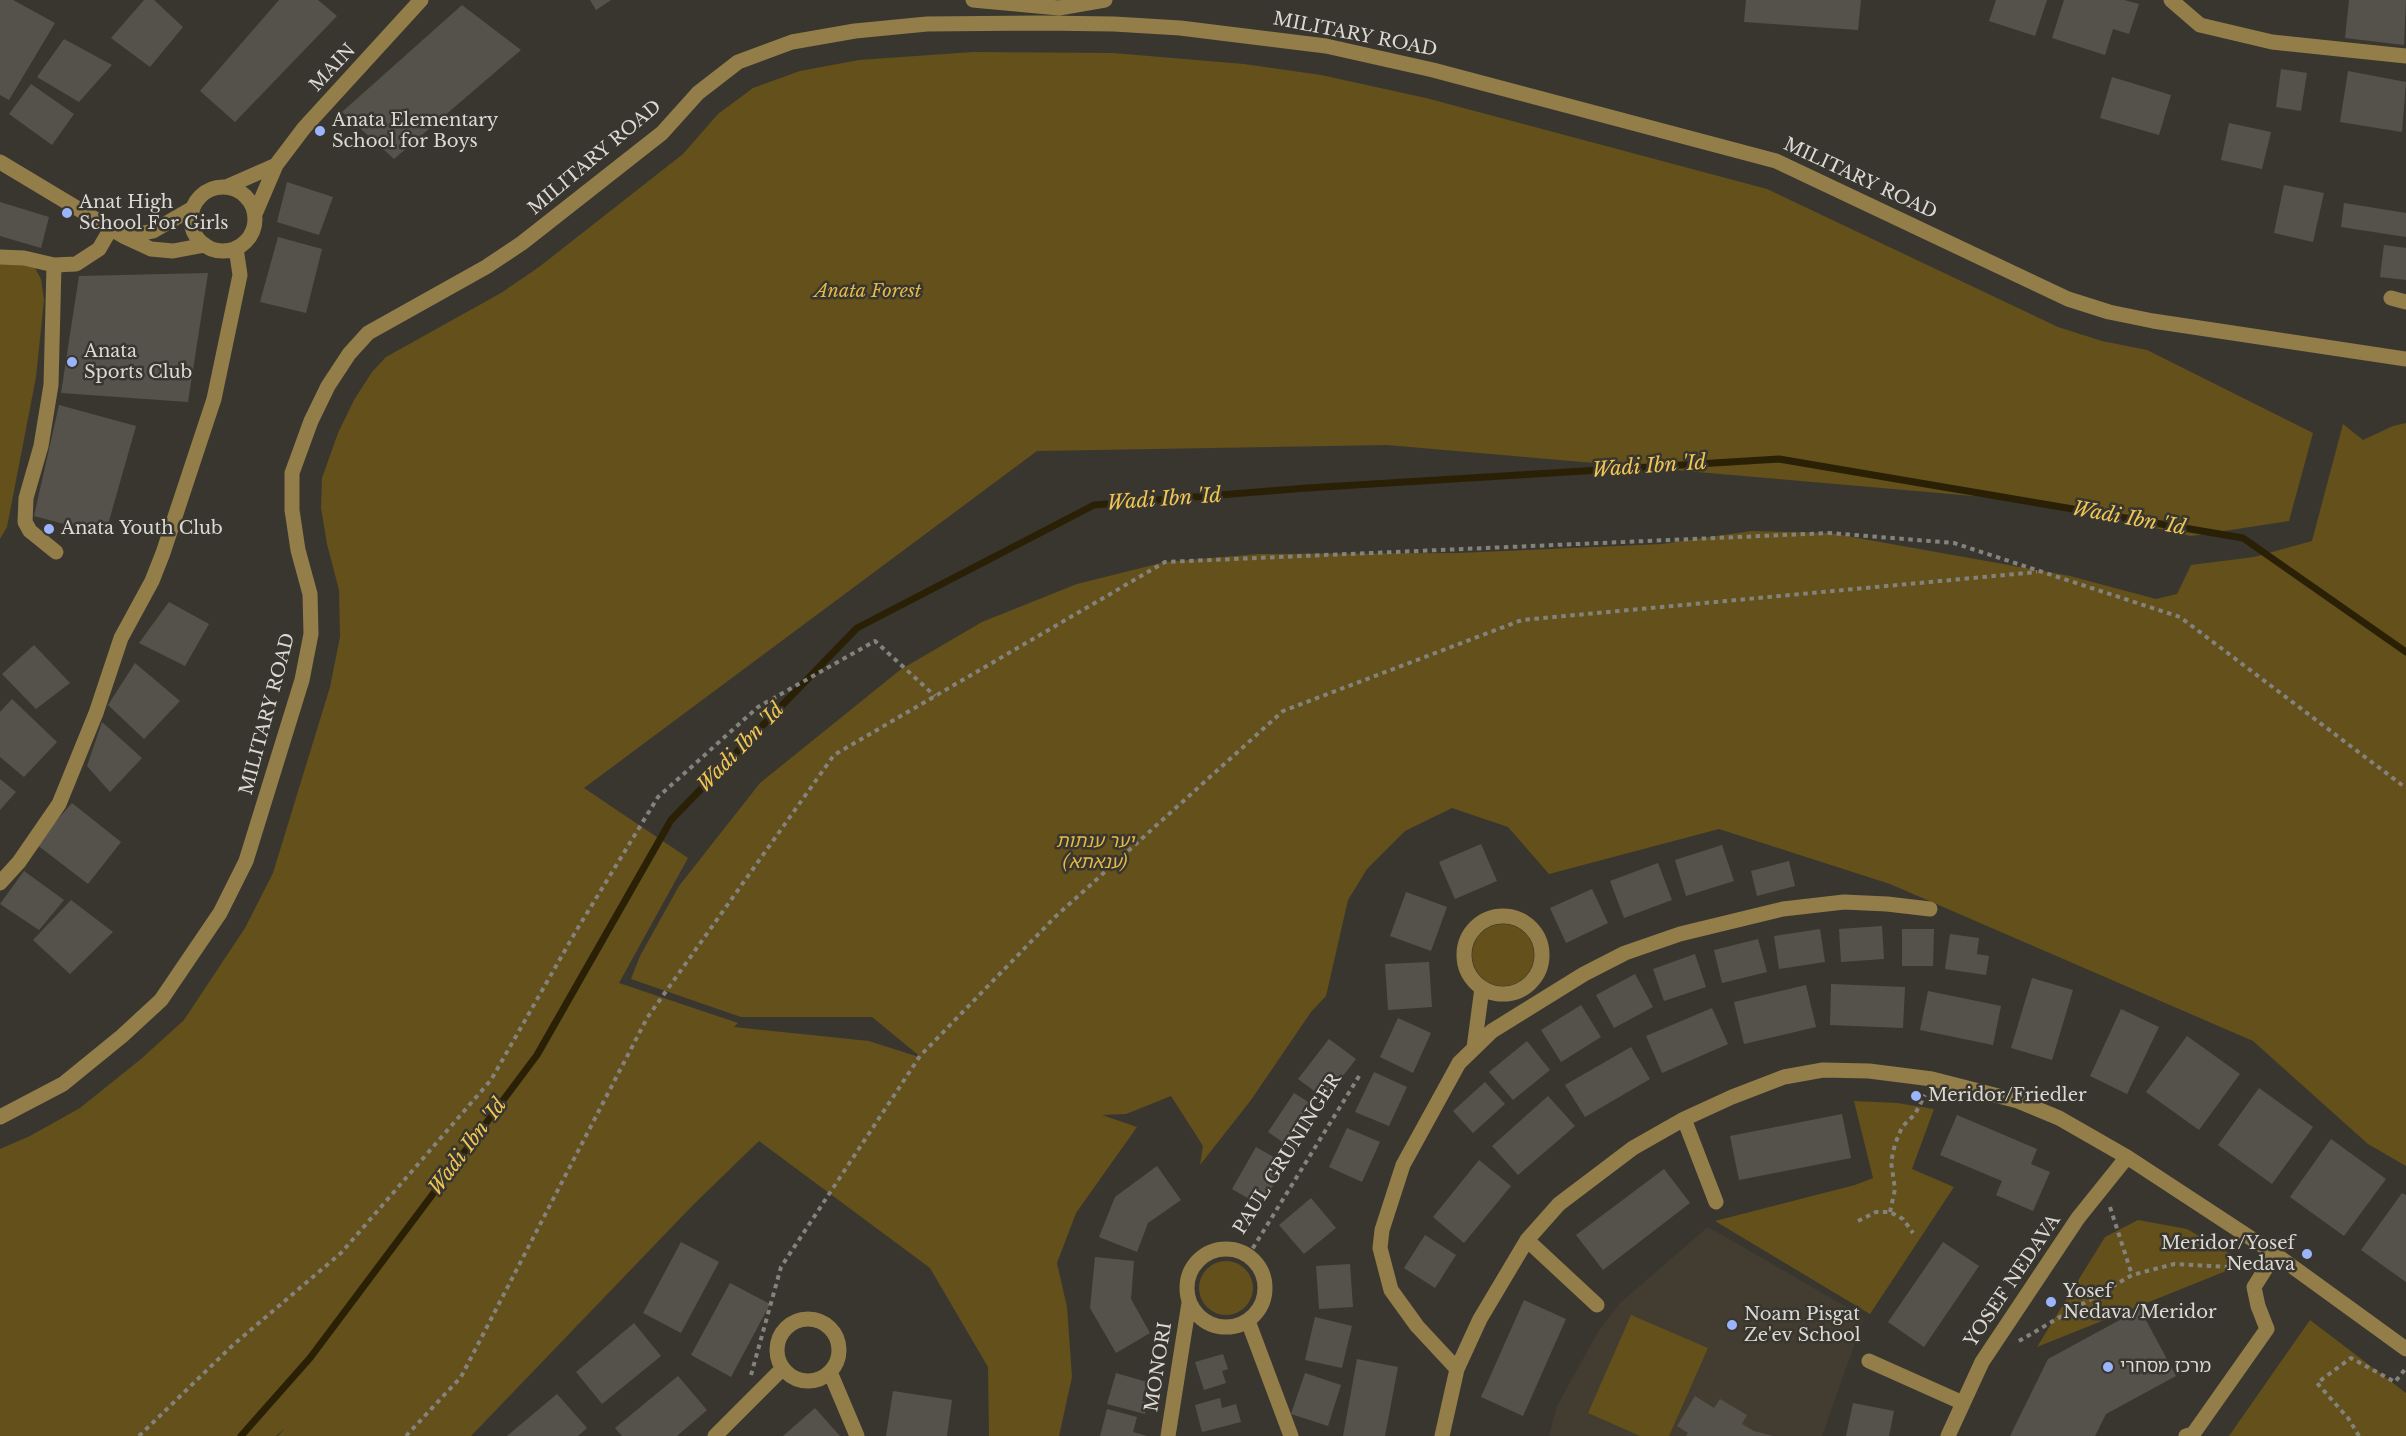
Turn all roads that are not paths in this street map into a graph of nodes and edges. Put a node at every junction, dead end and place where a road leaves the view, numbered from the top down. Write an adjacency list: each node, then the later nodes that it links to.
1 (421, 0): 7 (street, MAIN)
2 (973, 0): 3 (street)
3 (1105, 0)
4 (2171, 0): 5 (street)
5 (2406, 56)
6 (0, 162): 11 (street)
7 (276, 165): 8 (street); 10 (street, MAIN)
8 (226, 187): 9 (street); 10 (street)
9 (193, 208): 12 (street); 13 (street)
10 (255, 214): 14 (street)
11 (110, 230): 12 (street); 16 (street)
12 (125, 237): 13 (street)
13 (205, 245): 14 (street)
14 (236, 248): 19 (street)
15 (0, 257): 16 (street)
16 (54, 265): 18 (street)
17 (2406, 359): 23 (street, MILITARY ROAD)
18 (56, 552)
19 (0, 884)
20 (1930, 909): 22 (street)
21 (1482, 988): 21 (street); 22 (street)
22 (1474, 1048): 35 (street)
23 (0, 1117)
24 (1684, 1119): 25 (street); 26 (street); 27 (street)
25 (2127, 1157): 28 (street); 37 (street, YOSEF NEDAVA)
26 (1716, 1202)
27 (1527, 1240): 30 (street); 35 (street)
28 (2275, 1254): 32 (street); 44 (street)
29 (1189, 1303): 31 (street); 31 (street, PAUL GRUNINGER); 40 (street, MONORI)
30 (1597, 1305)
31 (1248, 1321): 41 (street)
32 (2406, 1349)
33 (1869, 1361): 37 (street)
34 (782, 1369): 36 (street); 36 (street); 38 (street)
35 (1457, 1369): 42 (street)
36 (831, 1372): 39 (street)
37 (1963, 1403): 43 (street, YOSEF NEDAVA)
38 (715, 1436)
39 (857, 1436)
40 (1168, 1436)
41 (1291, 1436)
42 (1442, 1436)
43 (1948, 1436)
44 (2186, 1436)

